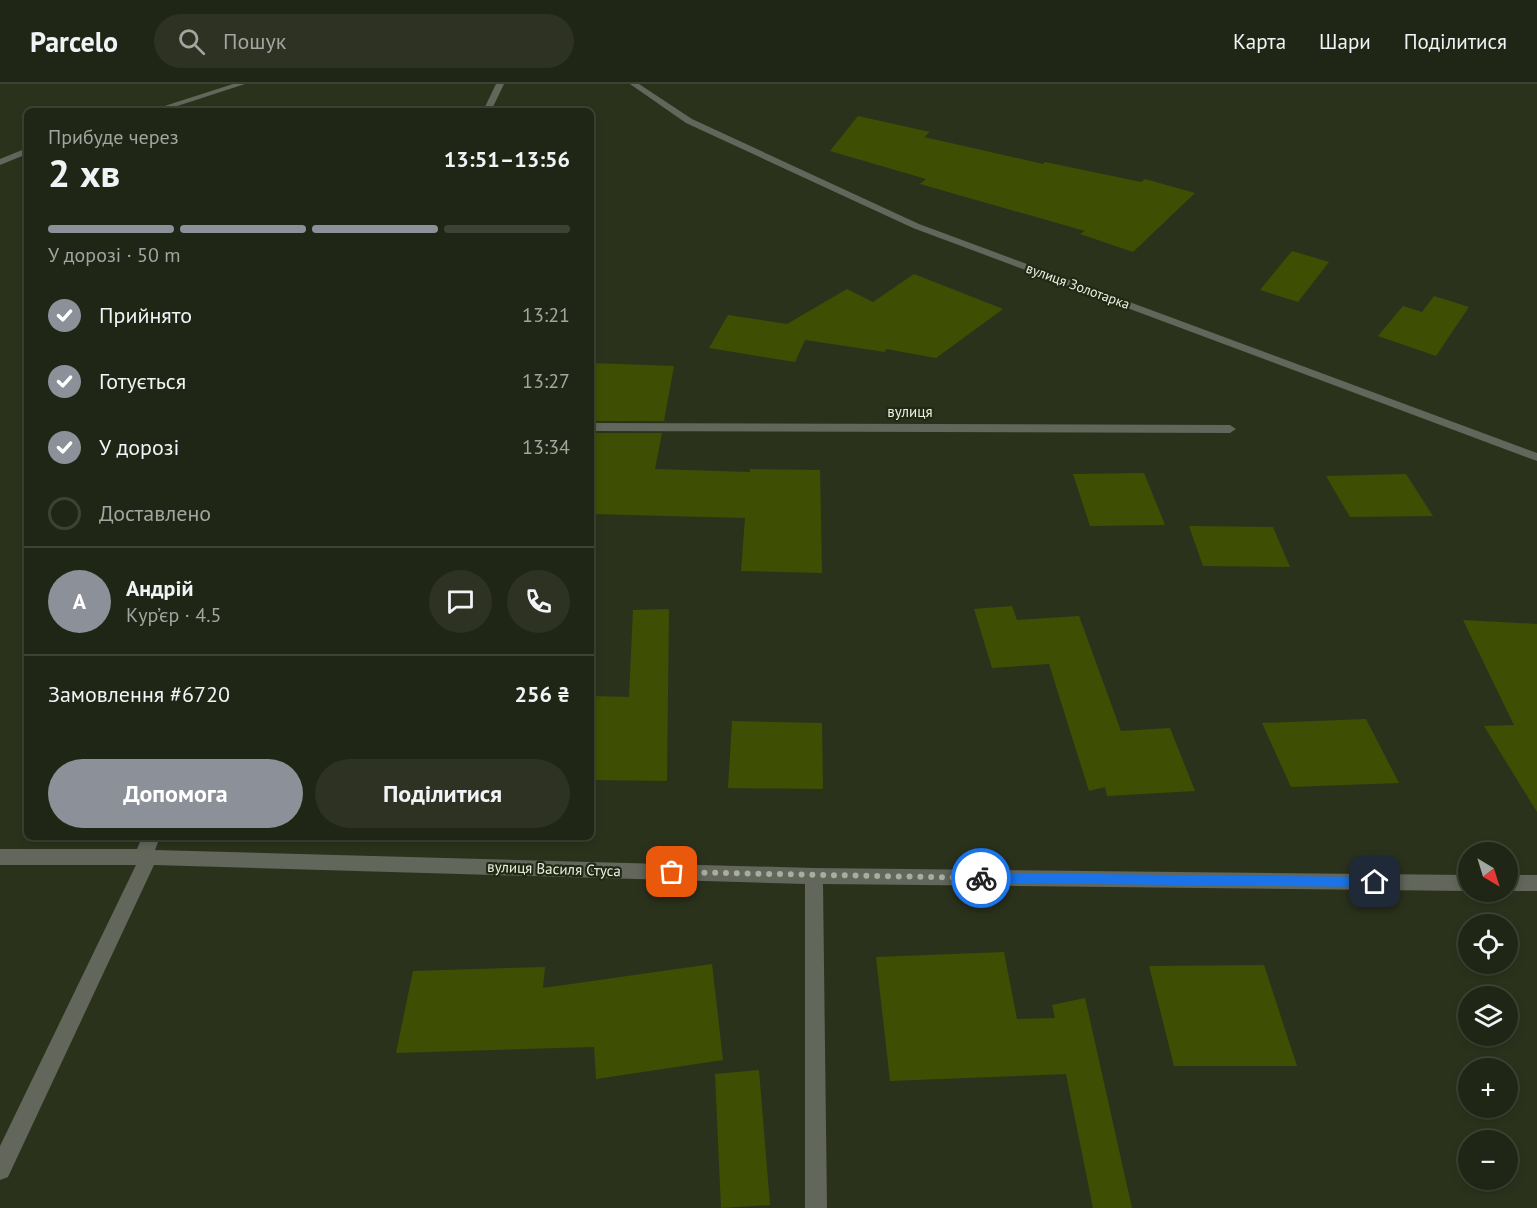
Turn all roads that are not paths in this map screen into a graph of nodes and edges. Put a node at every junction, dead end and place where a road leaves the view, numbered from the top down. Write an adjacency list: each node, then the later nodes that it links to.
1 (242, 84): 4 (street)
2 (500, 84): 5 (street)
3 (634, 84): 10 (street, вулиця Золотарка)
4 (163, 108)
5 (488, 108)
6 (24, 152): 7 (street)
7 (0, 162)
8 (594, 427): 9 (street, вулиця)
9 (1230, 429)
10 (1537, 457)
11 (150, 840): 13 (street)
12 (0, 857): 13 (street, вулиця Василя Стуса)
13 (146, 857): 14 (street, вулиця Василя Стуса); 18 (street)
14 (814, 876): 15 (street, вулиця Василя Стуса); 19 (street)
15 (1458, 883)
16 (1537, 883): 17 (street)
17 (1518, 884)
18 (0, 1169)
19 (816, 1208)

